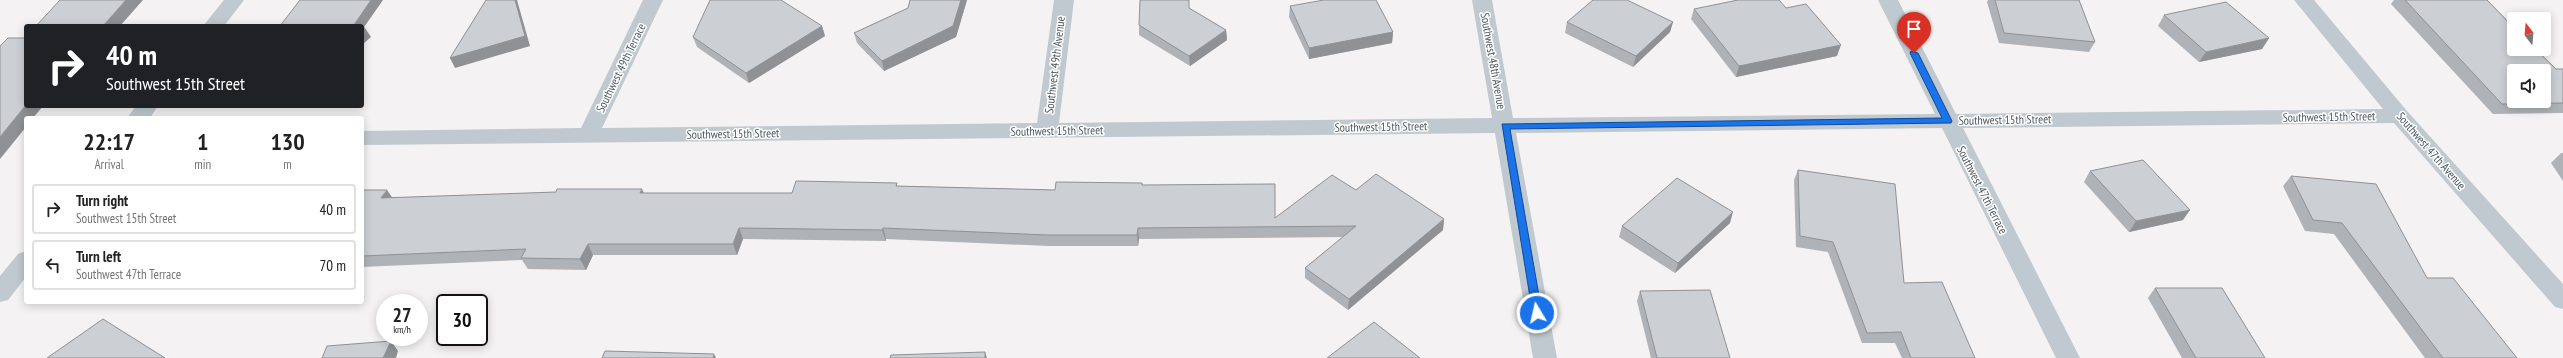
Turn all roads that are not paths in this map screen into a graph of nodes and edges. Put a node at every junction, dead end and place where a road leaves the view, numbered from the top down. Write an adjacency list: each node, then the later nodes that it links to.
1 (234, 0): 7 (street)
2 (653, 0): 14 (street, Southwest 49th Terrace)
3 (1064, 0): 13 (street, Southwest 49th Avenue)
4 (1482, 0): 12 (street, Southwest 48th Avenue)
5 (1888, 0): 11 (street, Southwest 47th Terrace)
6 (2304, 0): 10 (street, Southwest 47th Avenue)
7 (215, 24)
8 (146, 108): 9 (street)
9 (140, 116)
10 (2400, 116): 11 (street, Southwest 15th Street); 18 (street, Southwest 47th Avenue)
11 (1948, 121): 12 (street, Southwest 15th Street); 20 (street, Southwest 47th Terrace)
12 (1505, 126): 13 (street, Southwest 15th Street); 19 (street, Southwest 48th Avenue)
13 (1047, 131): 14 (street, Southwest 15th Street)
14 (588, 136): 15 (street, Southwest 15th Street)
15 (364, 138)
16 (24, 263): 17 (street)
17 (0, 293)
18 (2563, 300)
19 (1544, 358)
20 (2068, 358)

